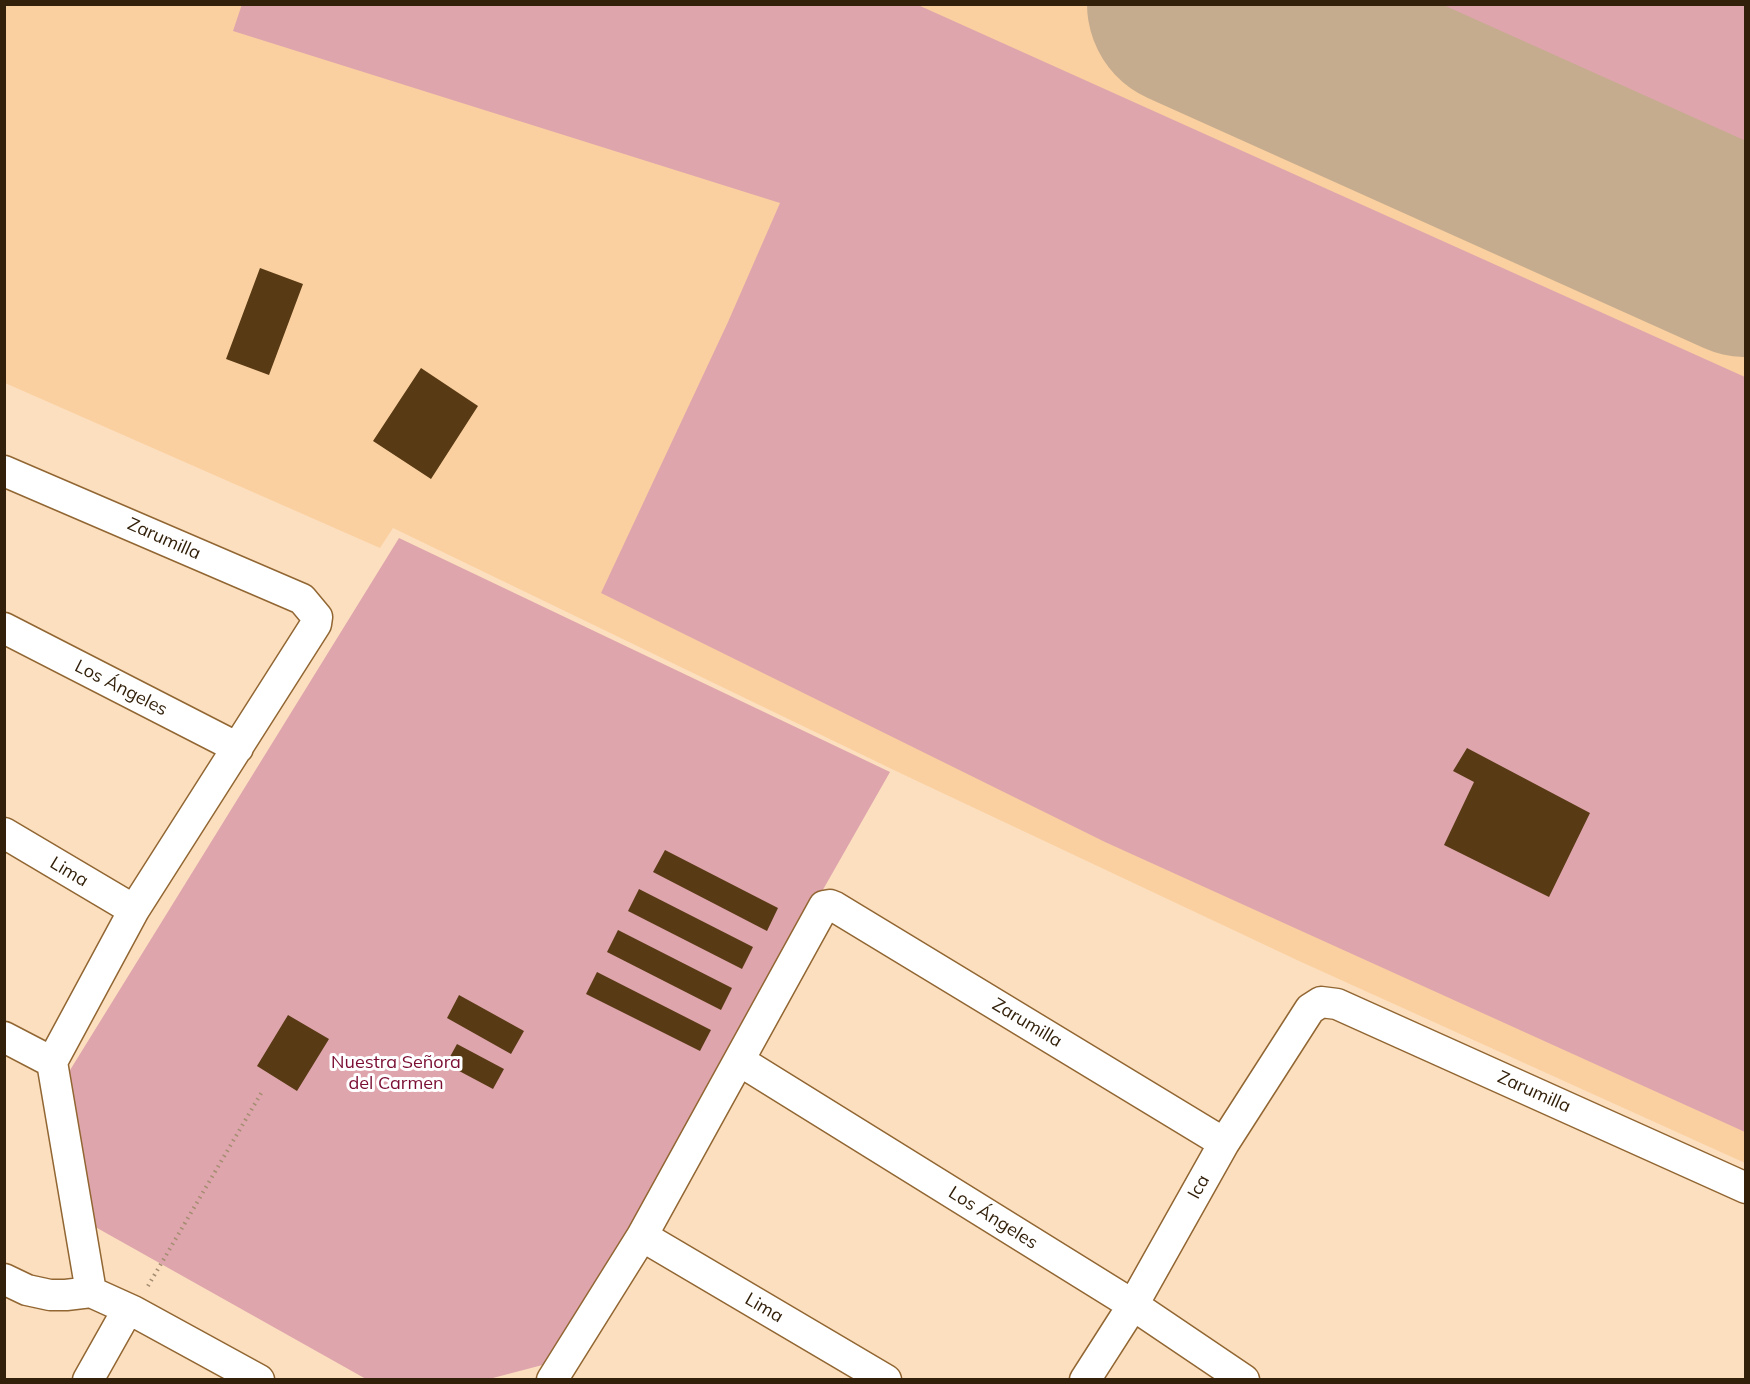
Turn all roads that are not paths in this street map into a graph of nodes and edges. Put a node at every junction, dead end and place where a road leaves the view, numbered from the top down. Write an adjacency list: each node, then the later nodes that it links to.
1 (4, 471): 3 (street, Zarumilla)
2 (4, 628): 3 (street, Los Ángeles)
3 (238, 748): 5 (street)
4 (4, 833): 5 (street, Lima)
5 (134, 910): 9 (street)
6 (1321, 1002): 10 (street, Ica); 11 (street, Zarumilla)
7 (4, 1037): 9 (street)
8 (740, 1061): 10 (street, Zarumilla); 12 (street); 15 (street, Los Ángeles)
9 (52, 1062): 14 (street)
10 (1224, 1143): 15 (street, Ica)
11 (1746, 1188)
12 (642, 1236): 19 (street); 20 (street, Lima)
13 (4, 1279): 14 (street)
14 (92, 1292): 16 (street)
15 (1133, 1305): 21 (street, Ica); 22 (street, Los Ángeles)
16 (128, 1309): 17 (street); 18 (street)
17 (88, 1380)
18 (259, 1380)
19 (553, 1380)
20 (886, 1380)
21 (1085, 1380)
22 (1244, 1380)

